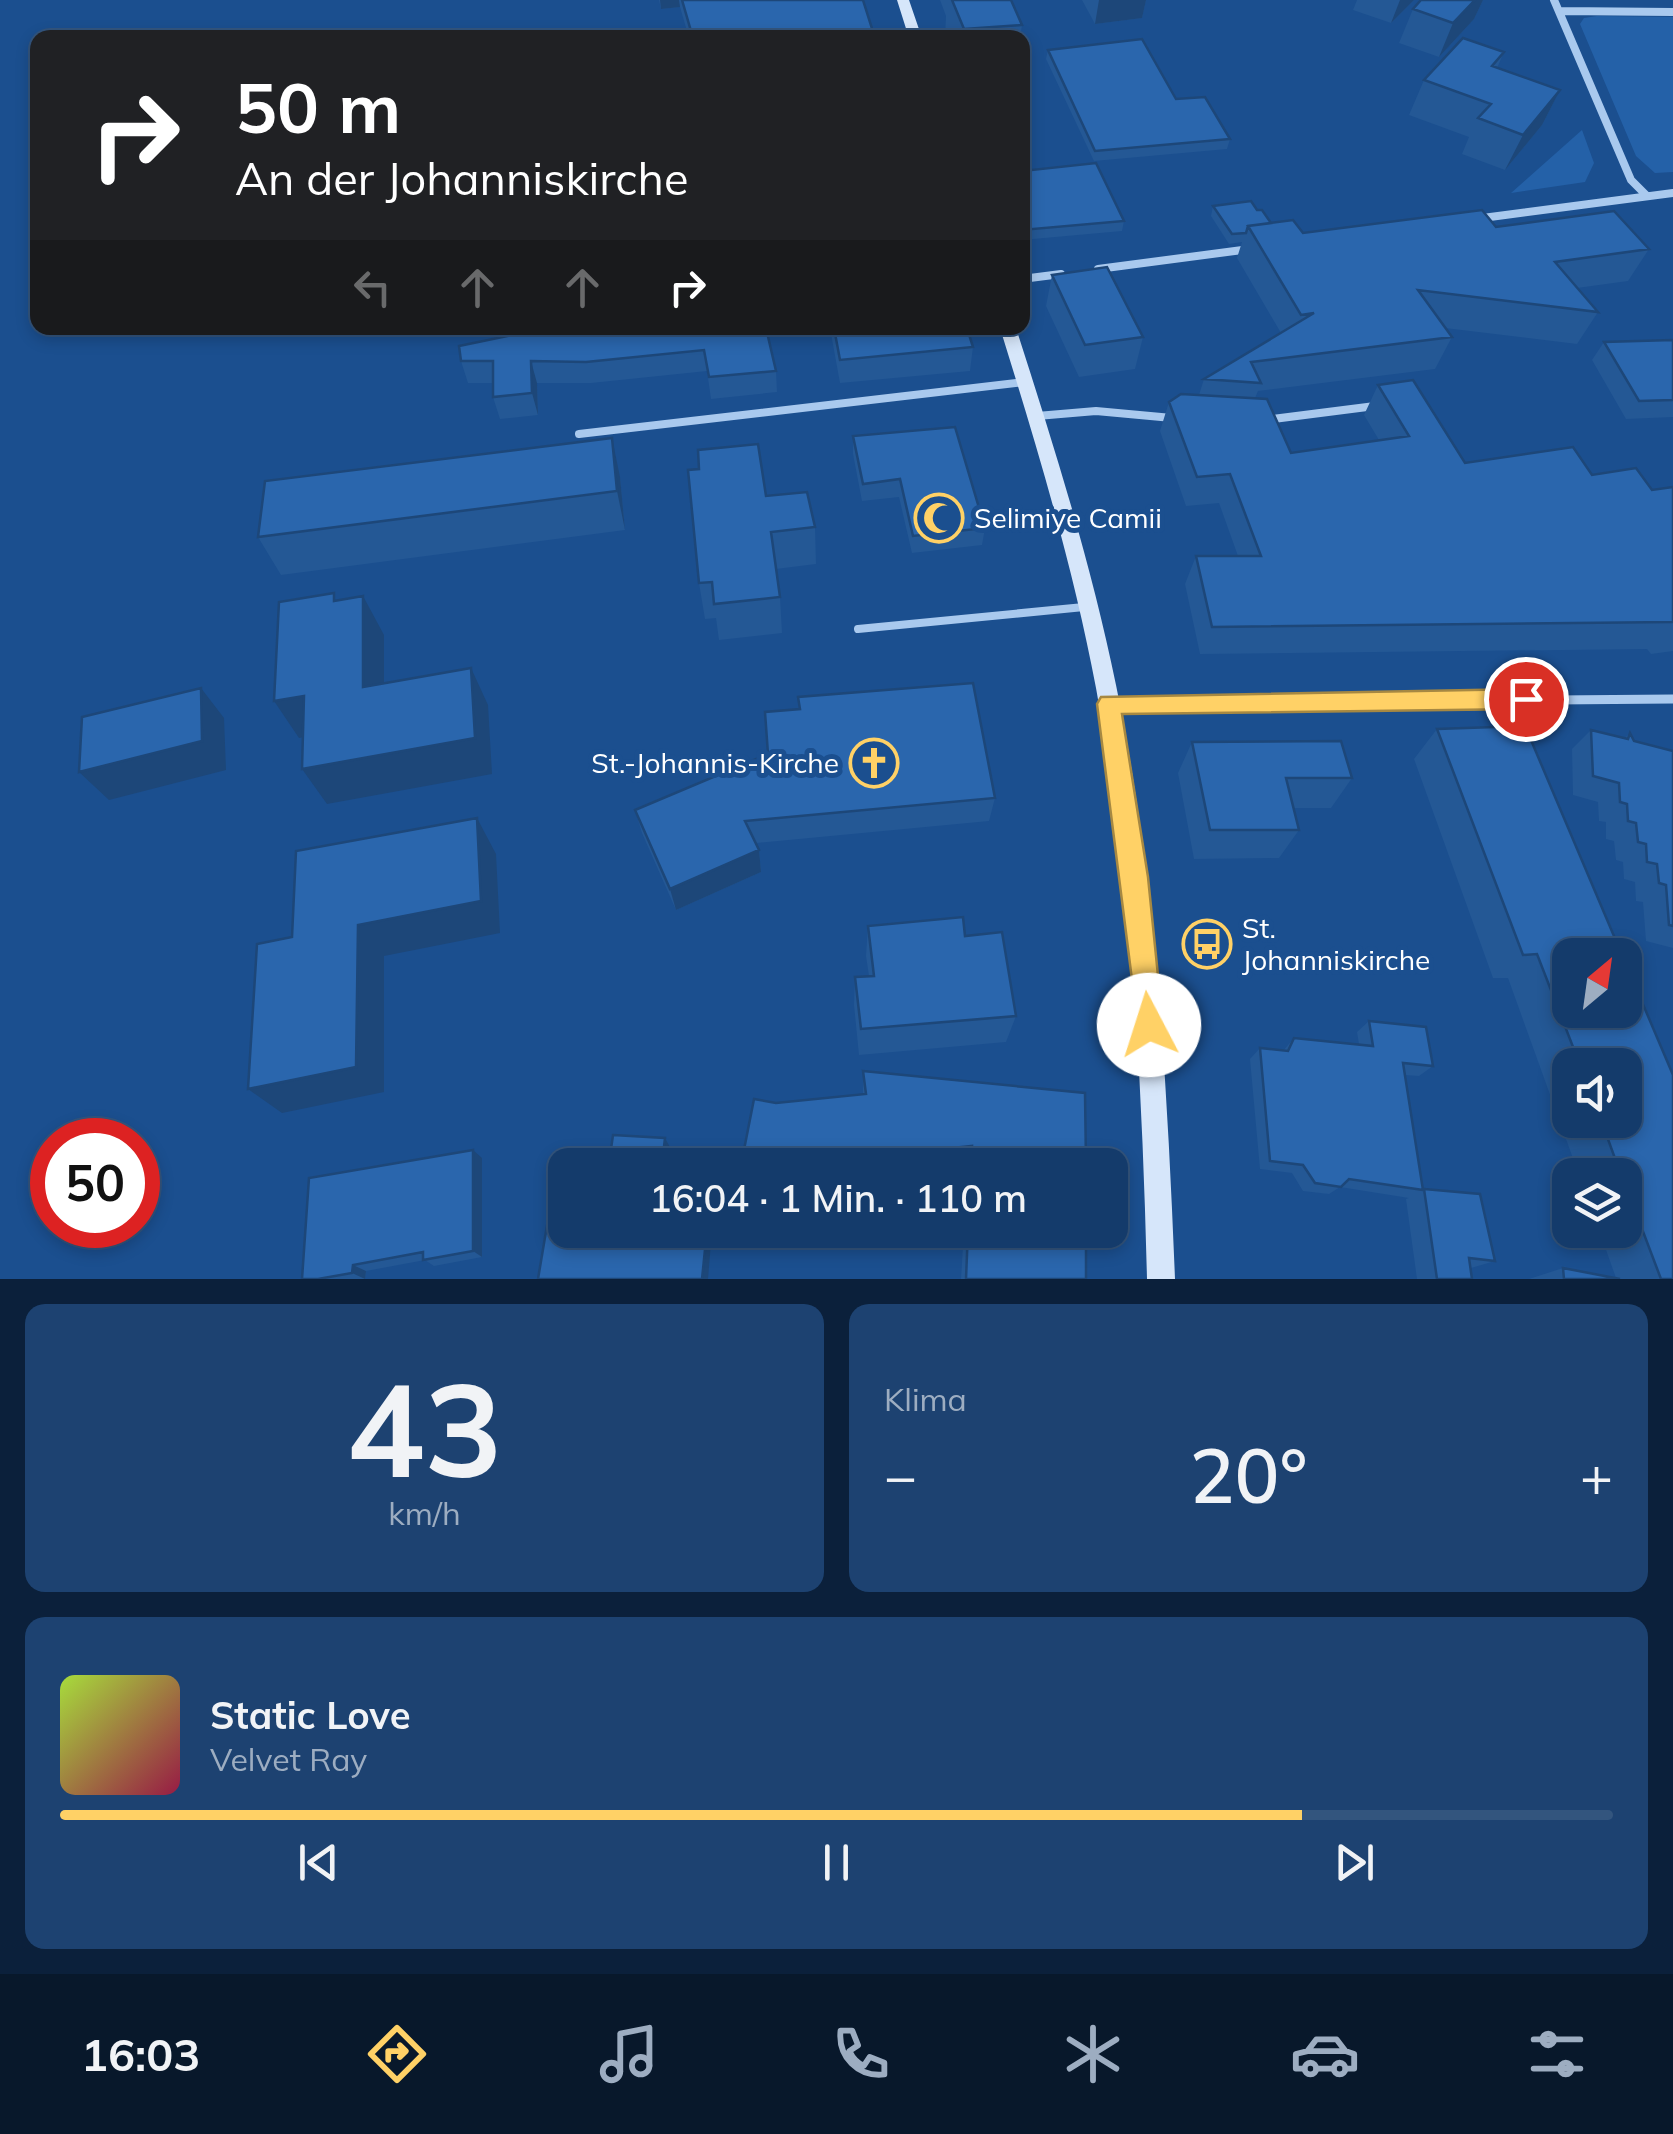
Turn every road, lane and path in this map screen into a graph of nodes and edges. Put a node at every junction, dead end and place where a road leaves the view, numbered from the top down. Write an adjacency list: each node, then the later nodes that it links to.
1 (903, 0): 5 (main road)
2 (1554, 0): 3 (street)
3 (1560, 11): 4 (street); 7 (street)
4 (1673, 12)
5 (913, 30)
6 (1673, 193): 7 (street)
7 (1647, 196): 8 (street)
8 (1464, 221)
9 (1263, 247): 10 (street)
10 (1030, 278)
11 (1010, 335): 12 (main road)
12 (1025, 382): 14 (main road); 17 (lane)
13 (1386, 405): 16 (lane)
14 (1036, 416): 15 (lane); 18 (main road)
15 (1182, 419)
16 (1250, 422)
17 (579, 434)
18 (1089, 606): 19 (lane); 21 (main road)
19 (858, 630)
20 (1673, 700): 21 (street)
21 (1109, 704): 22 (main road)
22 (1161, 1279)

